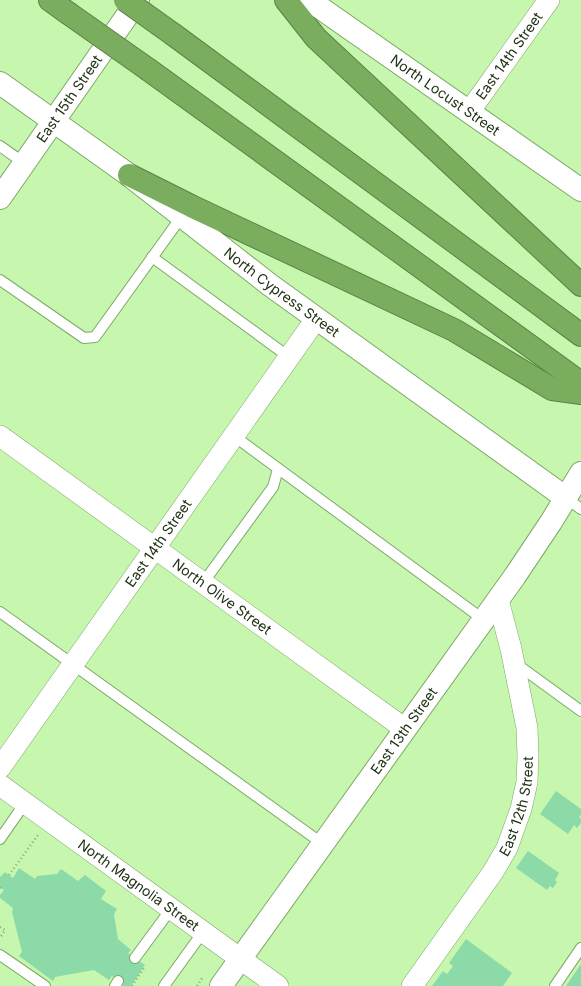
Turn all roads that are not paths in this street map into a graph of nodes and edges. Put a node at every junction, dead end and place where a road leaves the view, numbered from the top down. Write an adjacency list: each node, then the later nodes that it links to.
1 (50, 0): 22 (highway, bridge)
2 (125, 0): 20 (highway, bridge)
3 (138, 0): 9 (main road, East 15th Street)
4 (286, 0): 18 (highway)
5 (309, 0): 8 (main road, North Locust Street)
6 (549, 0): 8 (street, East 14th Street)
7 (0, 83): 9 (main road, North Cypress Street)
8 (469, 112): 13 (main road, North Locust Street)
9 (54, 121): 11 (main road, East 15th Street); 12 (main road, North Cypress Street)
10 (0, 146): 11 (lane)
11 (24, 163): 14 (main road, East 15th Street)
12 (130, 175): 15 (main road, North Cypress Street); 22 (highway)
13 (581, 190)
14 (0, 198)
15 (182, 216): 16 (lane); 19 (main road, North Cypress Street)
16 (152, 257): 17 (lane); 21 (lane)
17 (0, 280)
18 (581, 285)
19 (316, 318): 21 (street, East 14th Street); 27 (main road, North Cypress Street)
20 (581, 335)
21 (289, 357): 24 (street, East 14th Street)
22 (577, 387)
23 (0, 436): 28 (street, North Olive Street)
24 (234, 436): 25 (lane); 28 (street, East 14th Street)
25 (278, 469): 29 (lane); 32 (lane)
26 (581, 473): 27 (main road, East 13th Street)
27 (573, 504): 30 (main road, East 13th Street)
28 (155, 548): 29 (street, North Olive Street); 34 (street, East 14th Street)
29 (203, 582): 36 (street, North Olive Street)
30 (498, 600): 32 (main road, East 13th Street); 33 (street, East 12th Street)
31 (0, 612): 34 (lane)
32 (484, 620): 36 (main road, East 13th Street)
33 (513, 661): 35 (lane); 52 (street, East 12th Street)
34 (73, 664): 37 (street, East 14th Street); 41 (lane)
35 (581, 711)
36 (405, 729): 41 (main road, East 13th Street)
37 (0, 768)
38 (0, 785): 39 (street, North Magnolia Street)
39 (20, 810): 40 (lane); 42 (street, North Magnolia Street)
40 (0, 839)
41 (323, 844): 47 (main road, East 13th Street)
42 (171, 909): 43 (street, North Magnolia Street); 46 (lane)
43 (203, 932): 47 (street, North Magnolia Street); 49 (lane)
44 (581, 948): 53 (lane)
45 (0, 955): 48 (lane)
46 (135, 958)
47 (241, 959): 50 (main road, East 13th Street); 51 (street, North Magnolia Street)
48 (45, 986)
49 (164, 986)
50 (222, 986)
51 (278, 986)
52 (412, 986)
53 (555, 986)

